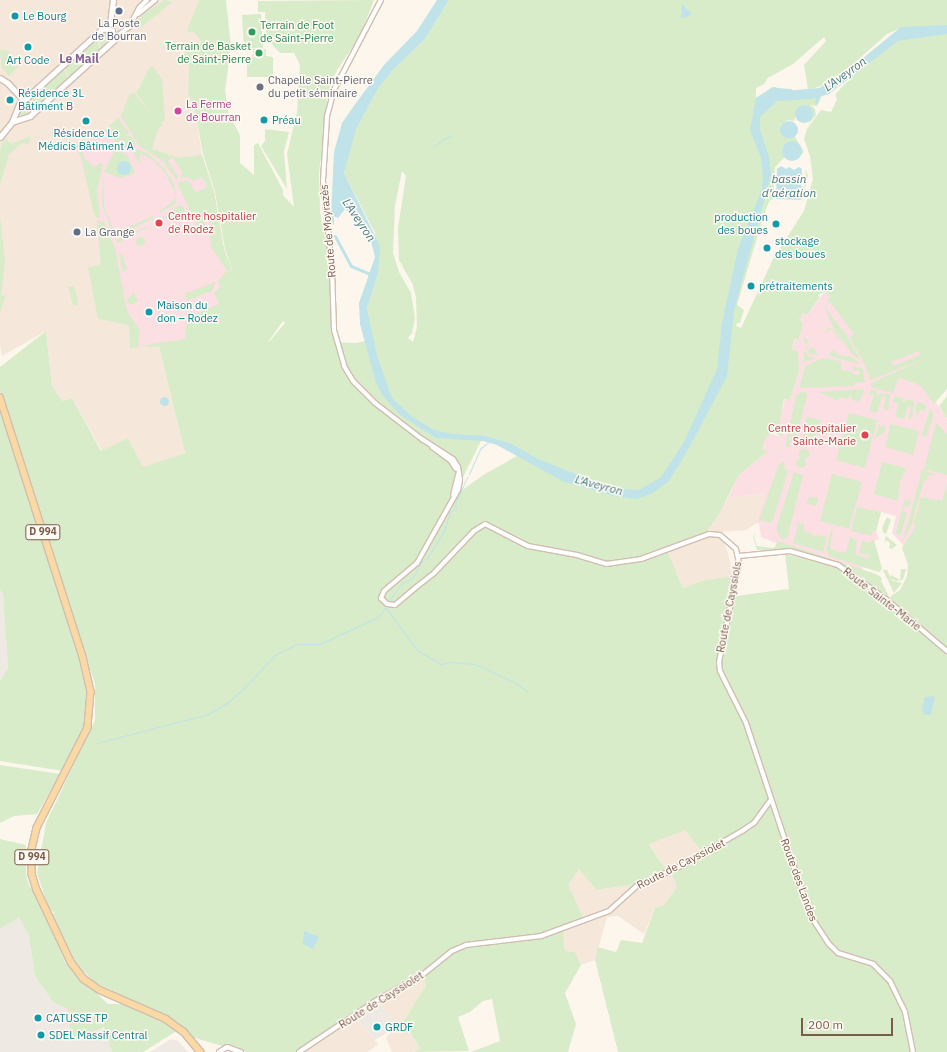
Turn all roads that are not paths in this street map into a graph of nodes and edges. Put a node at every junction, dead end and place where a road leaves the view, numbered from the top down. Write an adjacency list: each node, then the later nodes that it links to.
1 (113, 0): 6 (main road)
2 (147, 0): 5 (street)
3 (155, 0): 5 (street)
4 (380, 0): 19 (street, Route de Moyrazès)
5 (134, 17): 9 (street)
6 (110, 22): 7 (main road); 8 (main road)
7 (104, 28): 8 (main road); 12 (main road)
8 (111, 31): 9 (street); 10 (main road)
9 (122, 32): 10 (street)
10 (114, 38): 14 (main road)
11 (0, 78): 12 (main road)
12 (24, 100): 13 (main road)
13 (17, 112): 14 (main road); 15 (main road)
14 (23, 118): 15 (main road)
15 (12, 122): 16 (main road)
16 (0, 137)
17 (0, 397): 23 (main road, D 994)
18 (739, 556): 19 (street, Route de Cayssiols); 20 (street, Route Sainte-Marie); 21 (street, Route de Cayssiols)
19 (389, 605)
20 (947, 651)
21 (771, 800): 22 (street, Route de Cayssiols); 26 (street, Route de Cayssiolet)
22 (774, 811): 27 (street, Route des Landes)
23 (201, 1052)
24 (219, 1052): 25 (street)
25 (242, 1052)
26 (299, 1052)
27 (913, 1052)

